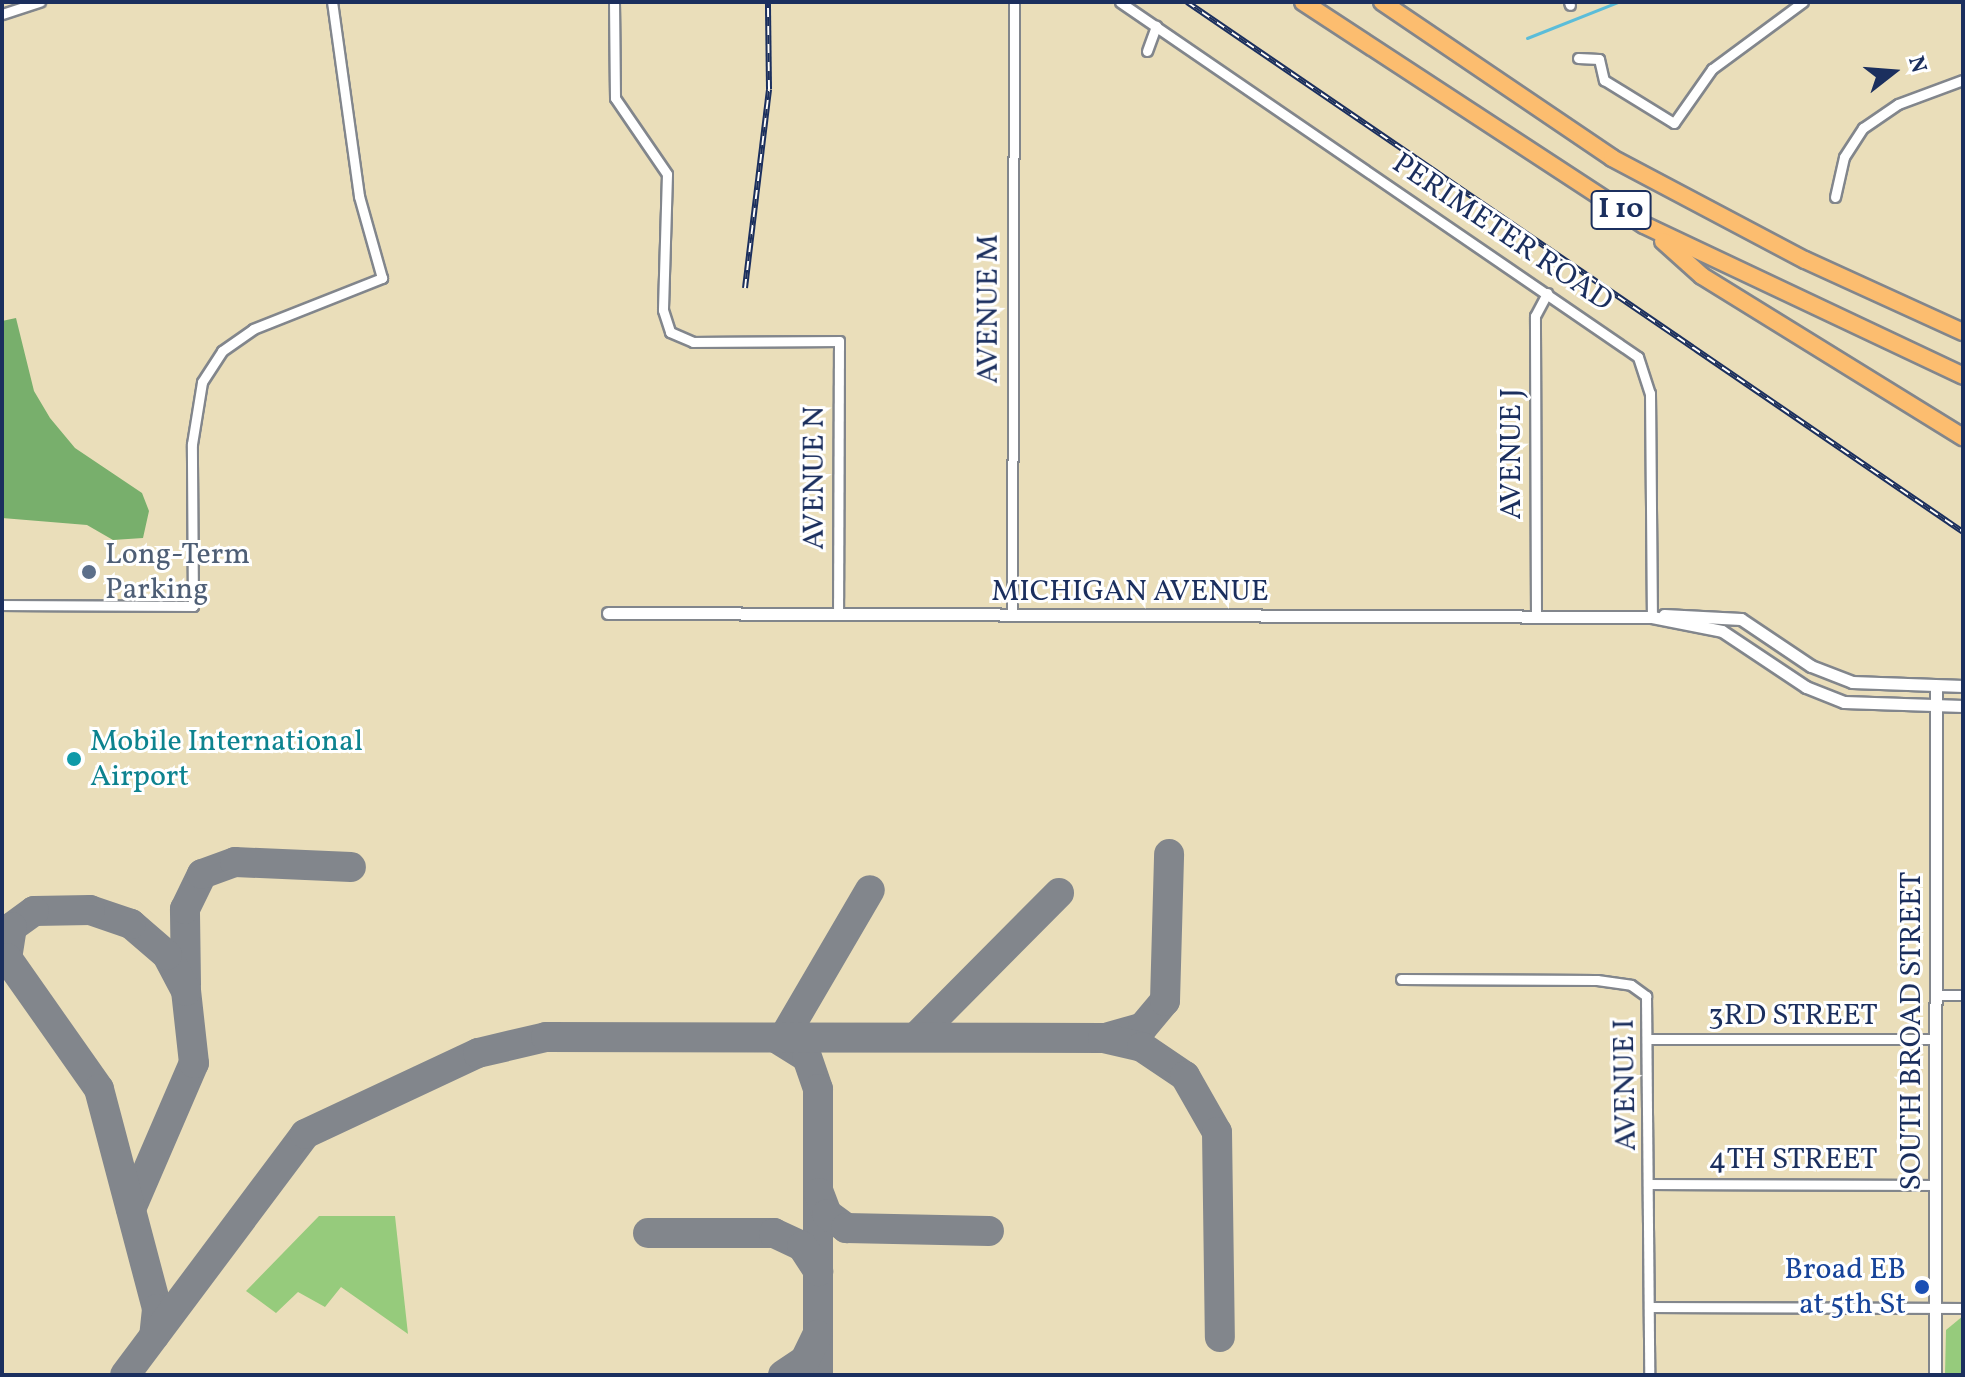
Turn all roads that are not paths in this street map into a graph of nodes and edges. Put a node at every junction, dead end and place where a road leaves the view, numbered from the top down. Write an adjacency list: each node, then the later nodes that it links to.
1 (40, 2): 9 (street)
2 (332, 2): 20 (street)
3 (614, 2): 22 (street, AVENUE N)
4 (1014, 2): 23 (street, AVENUE M)
5 (1120, 2): 10 (street, PERIMETER ROAD)
6 (1303, 2): 15 (highway, I 10)
7 (1382, 2): 17 (highway, I 10)
8 (1803, 2): 12 (street)
9 (2, 14)
10 (1156, 26): 11 (street); 16 (street, PERIMETER ROAD)
11 (1147, 51)
12 (1578, 58)
13 (1963, 80): 14 (street)
14 (1835, 197)
15 (1644, 225): 18 (highway, I 10); 19 (highway)
16 (1547, 293): 24 (street, AVENUE J); 25 (street, PERIMETER ROAD)
17 (1963, 332)
18 (1963, 376)
19 (1963, 437)
20 (2, 605)
21 (608, 613): 22 (street, MICHIGAN AVENUE)
22 (838, 615): 23 (street, MICHIGAN AVENUE)
23 (1012, 616): 24 (street, MICHIGAN AVENUE)
24 (1536, 617): 25 (street, MICHIGAN AVENUE)
25 (1652, 617): 27 (street, MICHIGAN AVENUE); 29 (street, MICHIGAN AVENUE)
26 (1963, 686): 27 (street, MICHIGAN AVENUE)
27 (1936, 687): 29 (street, SOUTH BROAD STREET)
28 (1963, 706): 29 (street, MICHIGAN AVENUE)
29 (1937, 707): 31 (street, SOUTH BROAD STREET)
30 (1401, 979): 33 (street, AVENUE I)
31 (1936, 995): 32 (street); 34 (street, SOUTH BROAD STREET)
32 (1963, 995)
33 (1651, 1039): 34 (street, 3RD STREET); 35 (street, AVENUE I)
34 (1935, 1039): 36 (street, SOUTH BROAD STREET)
35 (1651, 1184): 36 (street, 4TH STREET); 37 (street, AVENUE I)
36 (1935, 1185): 38 (street, SOUTH BROAD STREET)
37 (1650, 1307): 38 (street); 40 (street, AVENUE I)
38 (1934, 1308): 39 (street); 41 (street, SOUTH BROAD STREET)
39 (1963, 1308)
40 (1649, 1375)
41 (1935, 1375)

